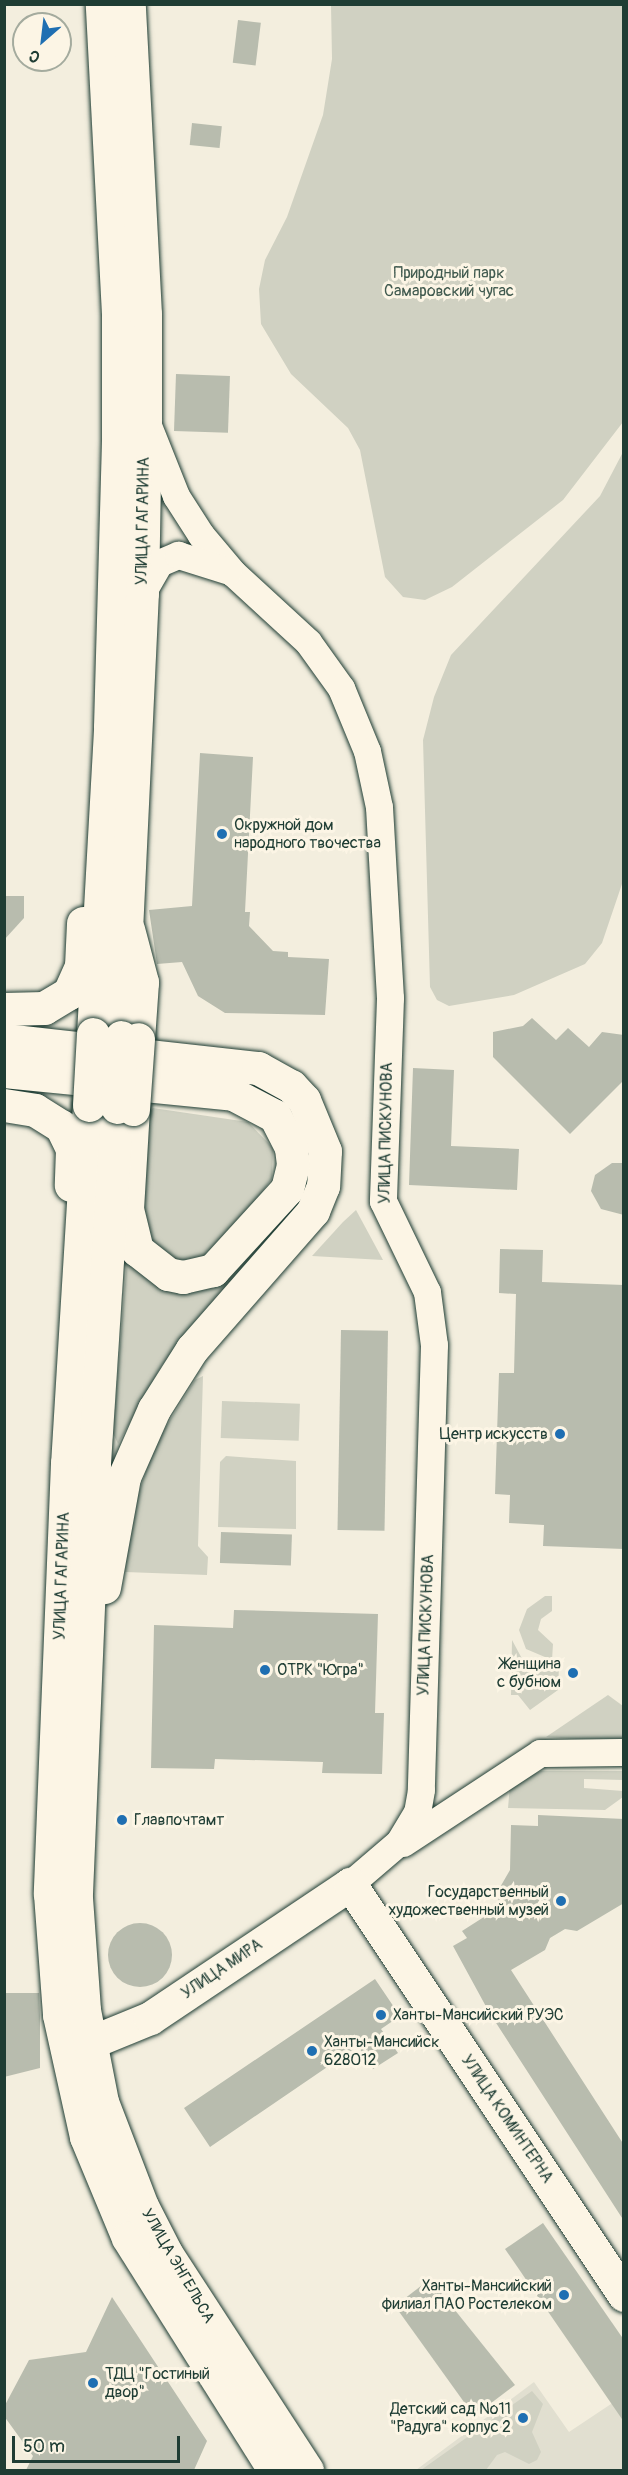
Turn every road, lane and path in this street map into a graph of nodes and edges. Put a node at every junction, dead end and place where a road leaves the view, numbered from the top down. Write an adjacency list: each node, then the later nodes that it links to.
1 (102, 4): 6 (main road, УЛИЦА ГАГАРИНА)
2 (129, 4): 3 (main road, УЛИЦА ГАГАРИНА)
3 (146, 418): 4 (street, УЛИЦА ПИСКУНОВА); 5 (main road, УЛИЦА ГАГАРИНА)
4 (233, 573): 5 (street, УЛИЦА ПИСКУНОВА); 19 (street, УЛИЦА ПИСКУНОВА)
5 (142, 593): 9 (main road, УЛИЦА ГАГАРИНА)
6 (110, 727): 7 (main road); 9 (main road, УЛИЦА ГАГАРИНА)
7 (4, 1009)
8 (4, 1040): 9 (main road)
9 (100, 1047): 10 (main road); 12 (main road, bridge); 12 (main road, bridge); 12 (main road); 16 (main road)
10 (4, 1071)
11 (4, 1105): 13 (main road)
12 (114, 1112): 14 (main road, УЛИЦА ГАГАРИНА); 15 (main road, УЛИЦА ГАГАРИНА)
13 (70, 1208): 14 (main road); 15 (main road)
14 (78, 1283): 15 (main road, УЛИЦА ГАГАРИНА)
15 (80, 1463): 16 (main road); 17 (main road, УЛИЦА ГАГАРИНА); 24 (main road, УЛИЦА ГАГАРИНА)
16 (104, 1587): 17 (main road); 23 (main road)
17 (83, 1707): 23 (main road, УЛИЦА ГАГАРИНА)
18 (624, 1752): 20 (street)
19 (422, 1777): 20 (street); 21 (street, УЛИЦА ПИСКУНОВА)
20 (465, 1800): 21 (street)
21 (391, 1851): 22 (street, УЛИЦА ПИСКУНОВА)
22 (350, 1884): 24 (main road, УЛИЦА МИРА); 25 (main road, УЛИЦА КОМИНТЕРНА)
23 (76, 1898): 24 (main road, УЛИЦА ГАГАРИНА)
24 (76, 2045): 26 (main road, УЛИЦА ЭНГЕЛЬСА); 27 (main road, УЛИЦА ЭНГЕЛЬСА)
25 (624, 2295)
26 (274, 2470)
27 (307, 2470)

